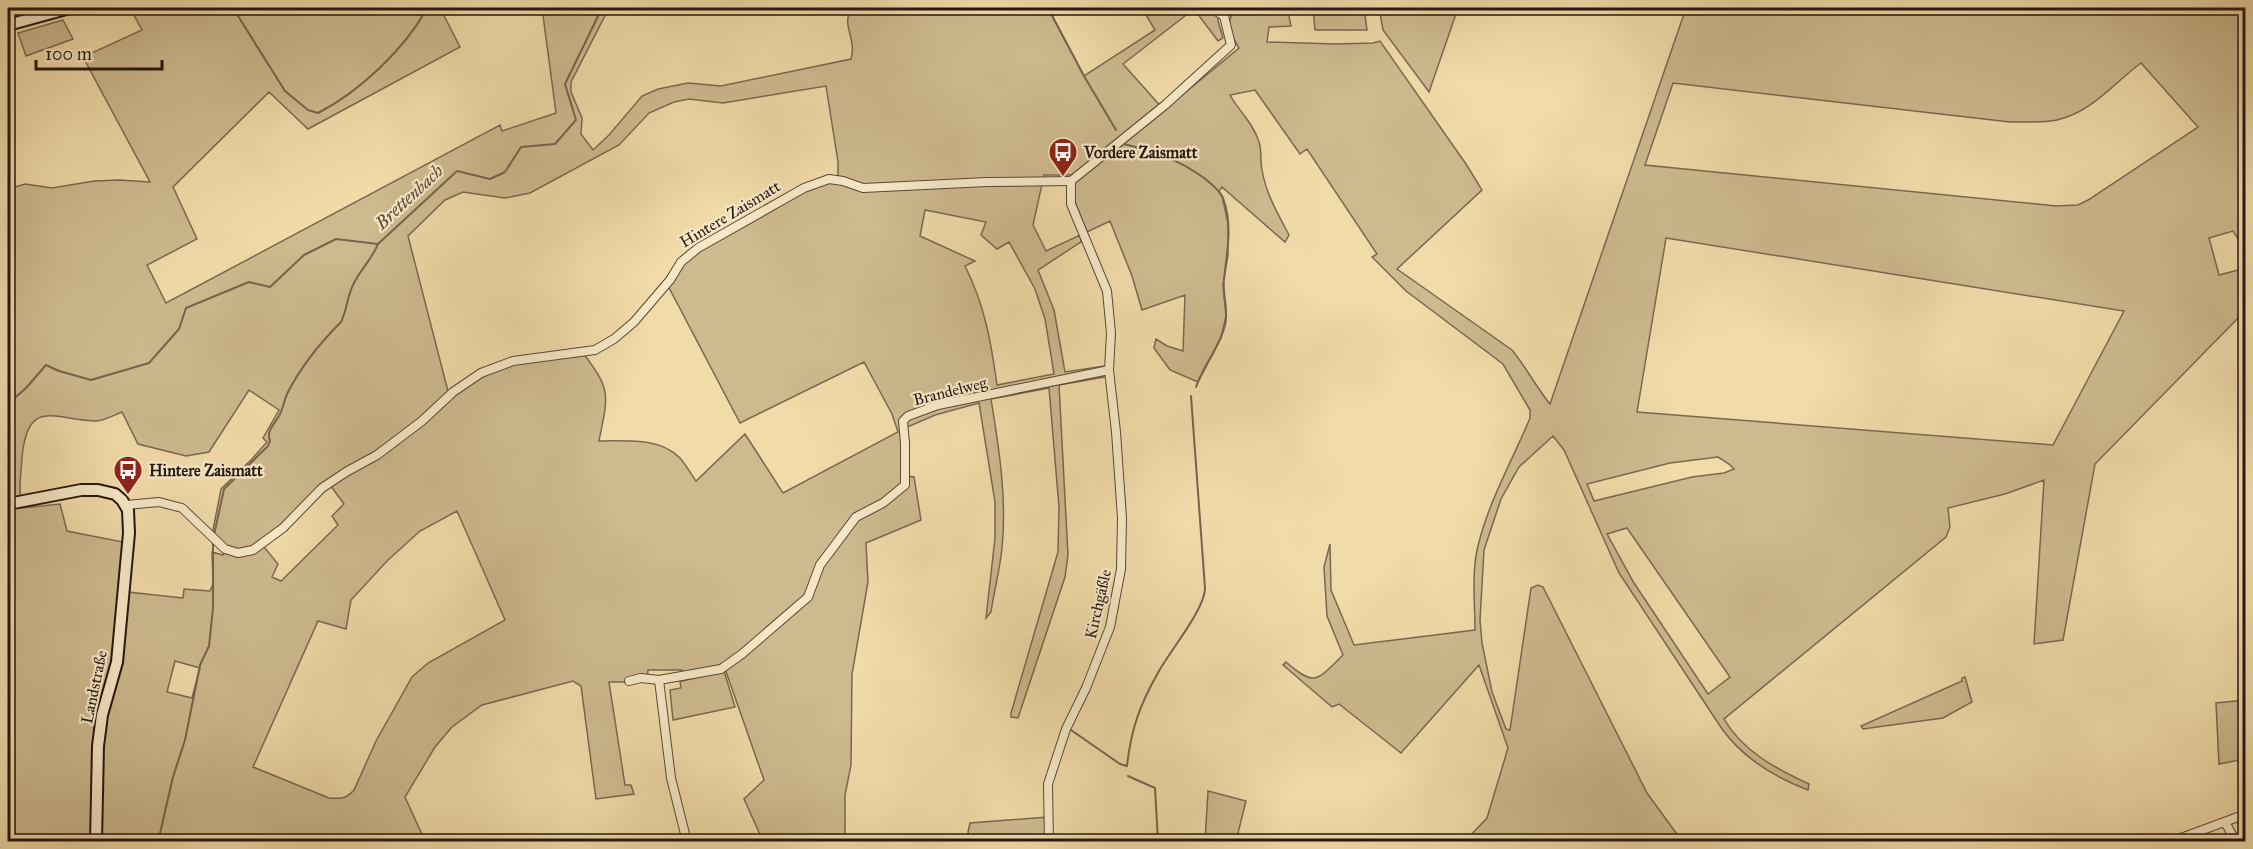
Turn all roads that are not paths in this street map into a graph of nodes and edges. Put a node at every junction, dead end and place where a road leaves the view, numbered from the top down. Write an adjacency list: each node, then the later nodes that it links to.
1 (70, 8): 3 (street)
2 (1211, 8): 4 (street)
3 (8, 25)
4 (1071, 181): 5 (street); 7 (street, Hintere Zaismatt)
5 (1109, 370): 8 (street, Brandelweg); 14 (street, Kirchgäßle)
6 (8, 504): 7 (street)
7 (126, 504): 12 (street, Landstraße)
8 (660, 680): 9 (street, Brandelweg); 13 (street)
9 (629, 681)
10 (2246, 814): 11 (street)
11 (2225, 822): 15 (street); 16 (street)
12 (96, 842)
13 (687, 842)
14 (1049, 842)
15 (2170, 842)
16 (2236, 842)

